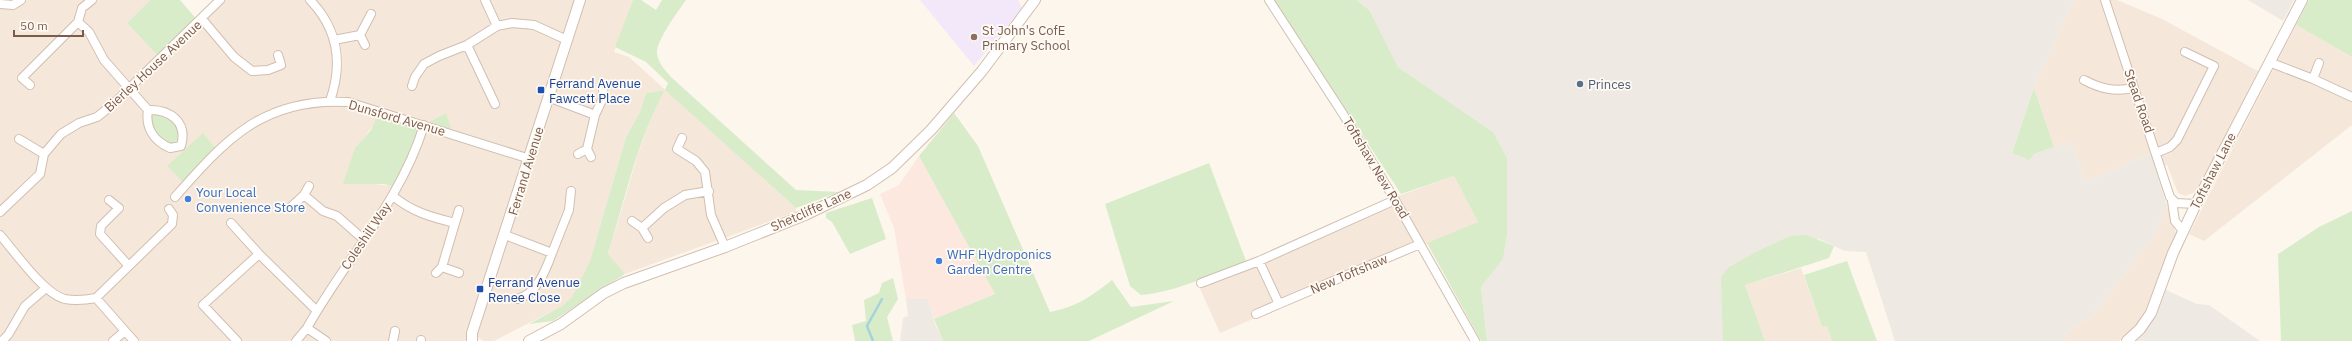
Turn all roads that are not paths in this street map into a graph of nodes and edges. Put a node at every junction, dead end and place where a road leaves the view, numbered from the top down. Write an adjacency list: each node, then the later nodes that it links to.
1 (21, 0): 11 (street)
2 (92, 0): 14 (street)
3 (220, 0): 13 (street, Bierley House Avenue)
4 (310, 0): 17 (street)
5 (485, 0): 15 (street)
6 (580, 0): 18 (street, Ferrand Avenue)
7 (1035, 0): 69 (street, Shetcliffe Lane)
8 (1269, 0): 52 (street, Toftshaw New Road)
9 (2105, 0): 30 (street, Stead Road)
10 (2302, 0): 23 (street, Toftshaw Lane)
11 (0, 4)
12 (371, 14): 16 (street)
13 (202, 19): 22 (street); 29 (street, Bierley House Avenue)
14 (78, 22): 27 (street); 29 (street)
15 (497, 26): 18 (street); 20 (street)
16 (360, 35): 17 (street); 19 (street)
17 (334, 40): 34 (street)
18 (567, 40): 32 (street, Ferrand Avenue)
19 (365, 44)
20 (467, 45): 28 (street); 35 (street)
21 (2185, 52): 41 (street)
22 (278, 55)
23 (2269, 62): 25 (street); 54 (street, Toftshaw Lane)
24 (2320, 63): 25 (street)
25 (2312, 79): 33 (street)
26 (2084, 80): 30 (street)
27 (30, 86)
28 (412, 86)
29 (130, 88): 36 (street); 42 (street, Bierley House Avenue)
30 (2134, 88): 41 (street, Stead Road)
31 (606, 93): 37 (street)
32 (548, 97): 37 (street); 44 (street, Ferrand Avenue)
33 (2352, 98)
34 (330, 101): 38 (street, Dunsford Avenue); 50 (street, Dunsford Avenue)
35 (495, 104)
36 (148, 110): 36 (street)
37 (595, 115): 43 (street)
38 (424, 125): 44 (street, Dunsford Avenue); 49 (street, Coleshill Way)
39 (682, 138): 47 (street)
40 (19, 139): 42 (street)
41 (2156, 153): 53 (street, Stead Road)
42 (44, 154): 58 (street, Bierley House Avenue)
43 (578, 154)
44 (530, 159): 65 (street, Ferrand Avenue)
45 (309, 186): 48 (street)
46 (571, 191): 70 (street)
47 (709, 191): 62 (street); 69 (street)
48 (304, 195): 55 (street); 67 (street)
49 (393, 196): 61 (street); 67 (street, Coleshill Way)
50 (175, 198)
51 (109, 200): 73 (street)
52 (1395, 200): 68 (street, Toftshaw New Road); 72 (street)
53 (2172, 201): 54 (street); 63 (street, Stead Road)
54 (2196, 204): 63 (street, Toftshaw Lane)
55 (290, 208)
56 (169, 209): 73 (street)
57 (459, 210): 61 (street)
58 (0, 212)
59 (632, 220): 62 (street)
60 (232, 223): 71 (street)
61 (455, 223): 74 (street)
62 (642, 228): 66 (street)
63 (2183, 231): 95 (street, Toftshaw Lane)
64 (0, 235): 76 (street)
65 (505, 235): 70 (street); 85 (street, Ferrand Avenue)
66 (648, 238)
67 (363, 240): 80 (street, Coleshill Way)
68 (1420, 244): 79 (street, New Toftshaw); 94 (street, Toftshaw New Road)
69 (725, 247): 93 (street, Shetcliffe Lane)
70 (552, 253): 78 (street)
71 (259, 254): 80 (street); 89 (street)
72 (1259, 261): 75 (street); 79 (street)
73 (128, 265): 77 (street)
74 (459, 273)
75 (1201, 283)
76 (46, 288): 77 (street); 86 (street)
77 (96, 298): 83 (street)
78 (516, 299)
79 (1279, 304): 81 (street, New Toftshaw)
80 (317, 310): 82 (street, Coleshill Way)
81 (1256, 314)
82 (307, 328): 90 (street, Coleshill Way); 91 (street)
83 (125, 331): 87 (street); 88 (street)
84 (395, 331): 92 (street)
85 (471, 338)
86 (2, 341)
87 (113, 341)
88 (134, 341)
89 (237, 341)
90 (296, 341)
91 (326, 341)
92 (393, 341)
93 (528, 341)
94 (1475, 341)
95 (2127, 341)

